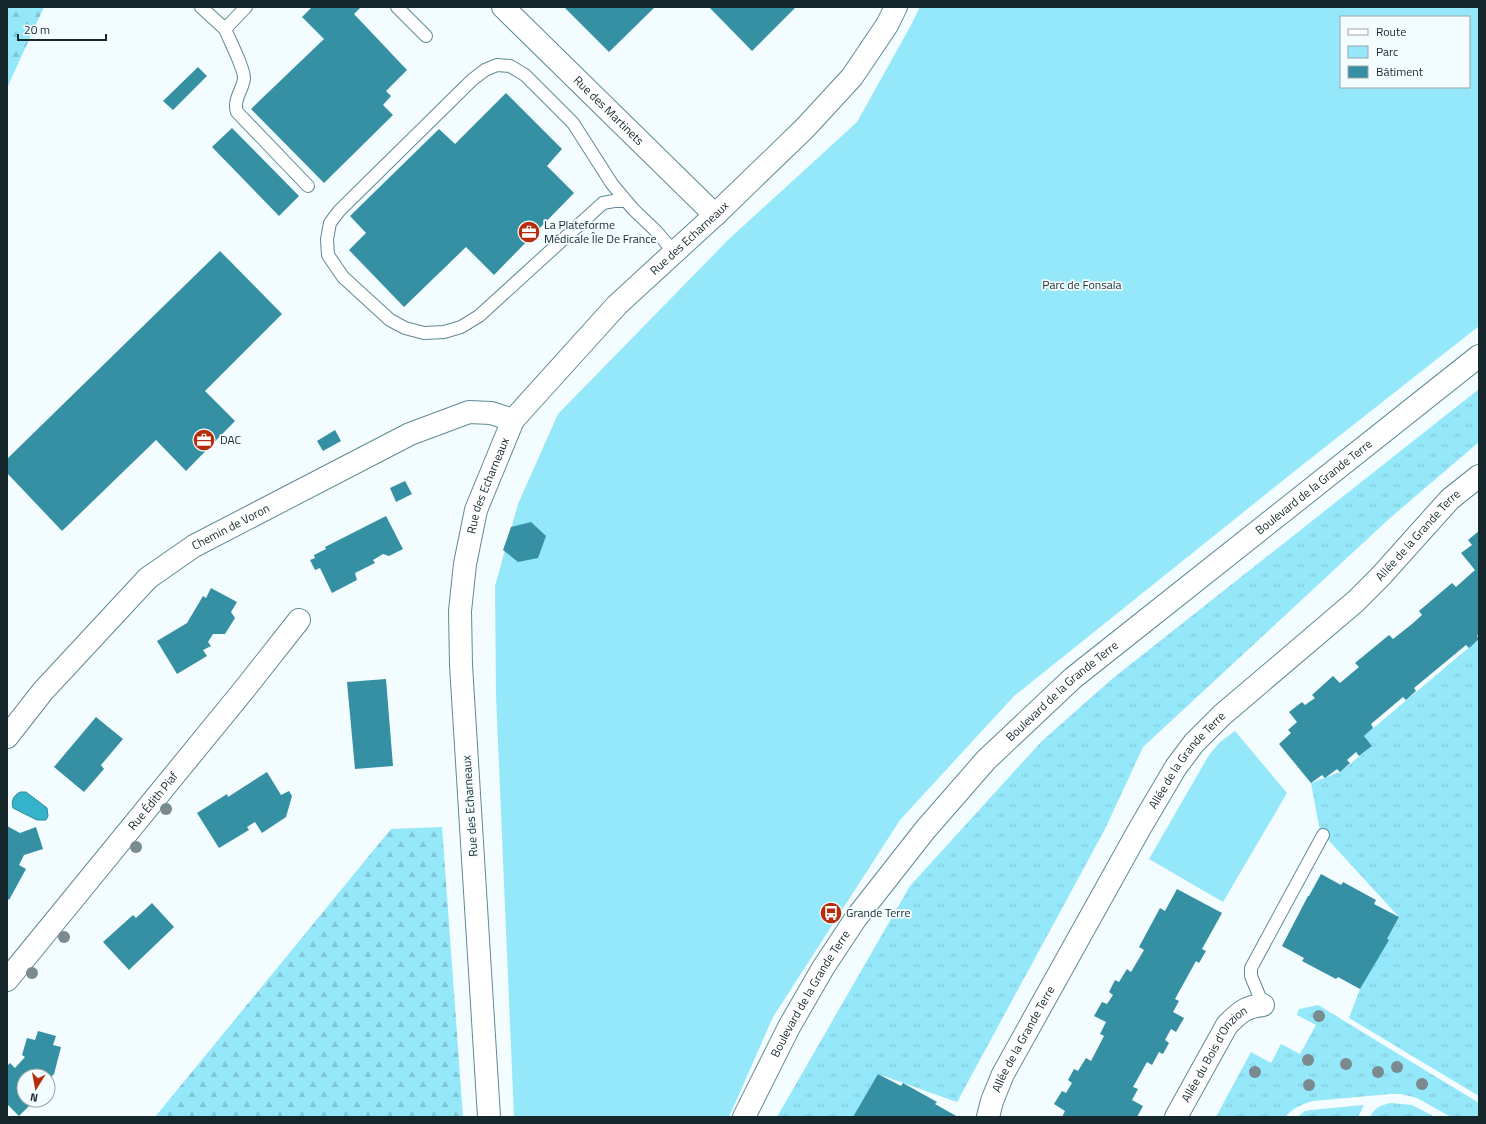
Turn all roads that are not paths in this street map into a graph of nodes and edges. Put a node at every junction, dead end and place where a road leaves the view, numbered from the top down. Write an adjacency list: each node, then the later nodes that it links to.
1 (201, 7): 6 (lane)
2 (246, 7): 6 (lane)
3 (397, 7): 7 (lane)
4 (503, 7): 10 (street, Rue des Martinets)
5 (896, 7): 10 (street, Rue des Echarneaux)
6 (225, 30): 8 (lane)
7 (426, 36)
8 (308, 186)
9 (626, 201): 9 (lane); 11 (lane)
10 (714, 215): 11 (street, Rue des Echarneaux)
11 (674, 252): 13 (street, Rue des Echarneaux)
12 (1479, 356): 21 (street, Boulevard de la Grande Terre)
13 (513, 420): 16 (street, Chemin de Voron); 20 (street, Rue des Echarneaux)
14 (1479, 476): 22 (street, Allée de la Grande Terre)
15 (299, 620): 18 (street, Rue Édith Piaf)
16 (7, 736)
17 (1323, 835): 19 (lane)
18 (7, 980)
19 (1263, 1005): 23 (street, Allée du Bois d'Onzion)
20 (489, 1117)
21 (744, 1117)
22 (988, 1117)
23 (1176, 1117)

